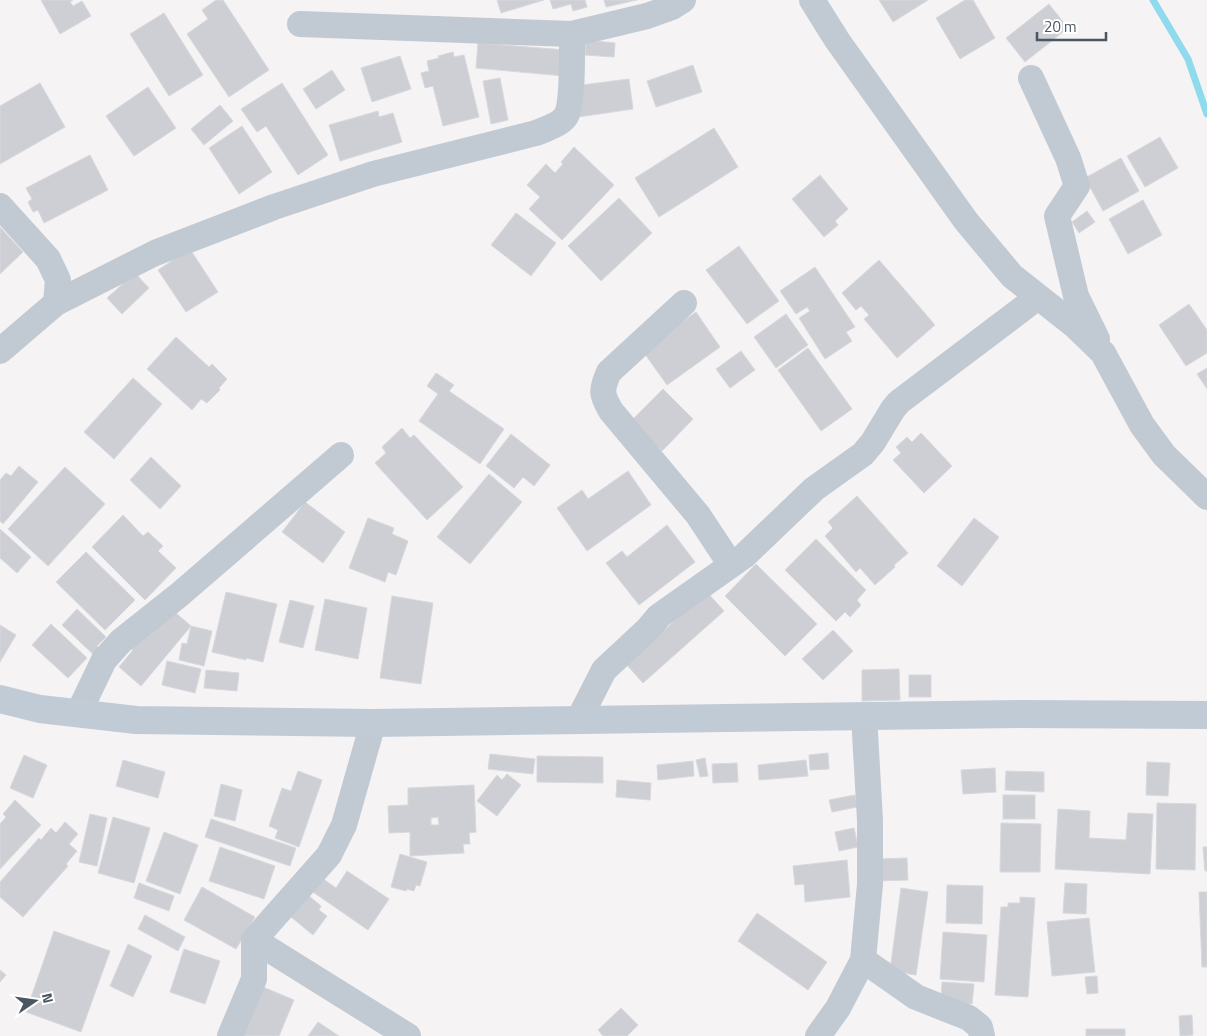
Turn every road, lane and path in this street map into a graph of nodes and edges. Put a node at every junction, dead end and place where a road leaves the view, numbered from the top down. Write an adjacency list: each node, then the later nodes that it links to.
1 (683, 0): 4 (street)
2 (812, 0): 7 (street)
3 (300, 24): 4 (street)
4 (572, 34): 8 (street)
5 (1031, 78): 11 (street)
6 (0, 206): 8 (street)
7 (1038, 297): 11 (street); 14 (street)
8 (56, 303): 10 (street)
9 (684, 303): 14 (street)
10 (0, 351)
11 (1103, 353): 13 (street)
12 (341, 454): 16 (street)
13 (1207, 497)
14 (731, 565): 19 (street)
15 (0, 699): 16 (main road)
16 (78, 714): 20 (main road)
17 (1207, 715): 18 (main road)
18 (864, 716): 19 (main road); 22 (street)
19 (578, 721): 20 (main road)
20 (373, 723): 21 (street)
21 (254, 940): 23 (street); 24 (street)
22 (863, 960): 25 (street); 26 (street)
23 (230, 1036)
24 (408, 1036)
25 (818, 1036)
26 (982, 1036)

